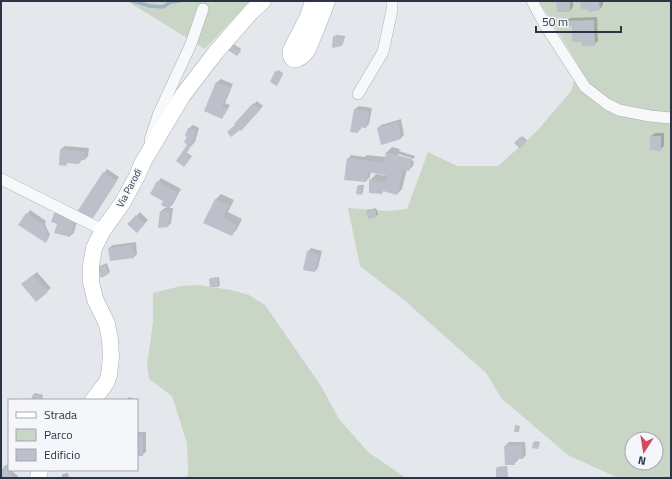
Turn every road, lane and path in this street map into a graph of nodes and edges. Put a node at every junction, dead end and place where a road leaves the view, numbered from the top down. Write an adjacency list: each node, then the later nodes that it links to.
1 (262, 1): 9 (street, Via Parodi)
2 (313, 1): 3 (street)
3 (328, 1)
4 (392, 1): 7 (street)
5 (532, 1): 8 (street)
6 (203, 9): 9 (street)
7 (358, 94)
8 (671, 118)
9 (143, 162): 11 (street, Via Parodi)
10 (1, 179): 11 (street)
11 (103, 230): 12 (street, Via Parodi)
12 (94, 399)

